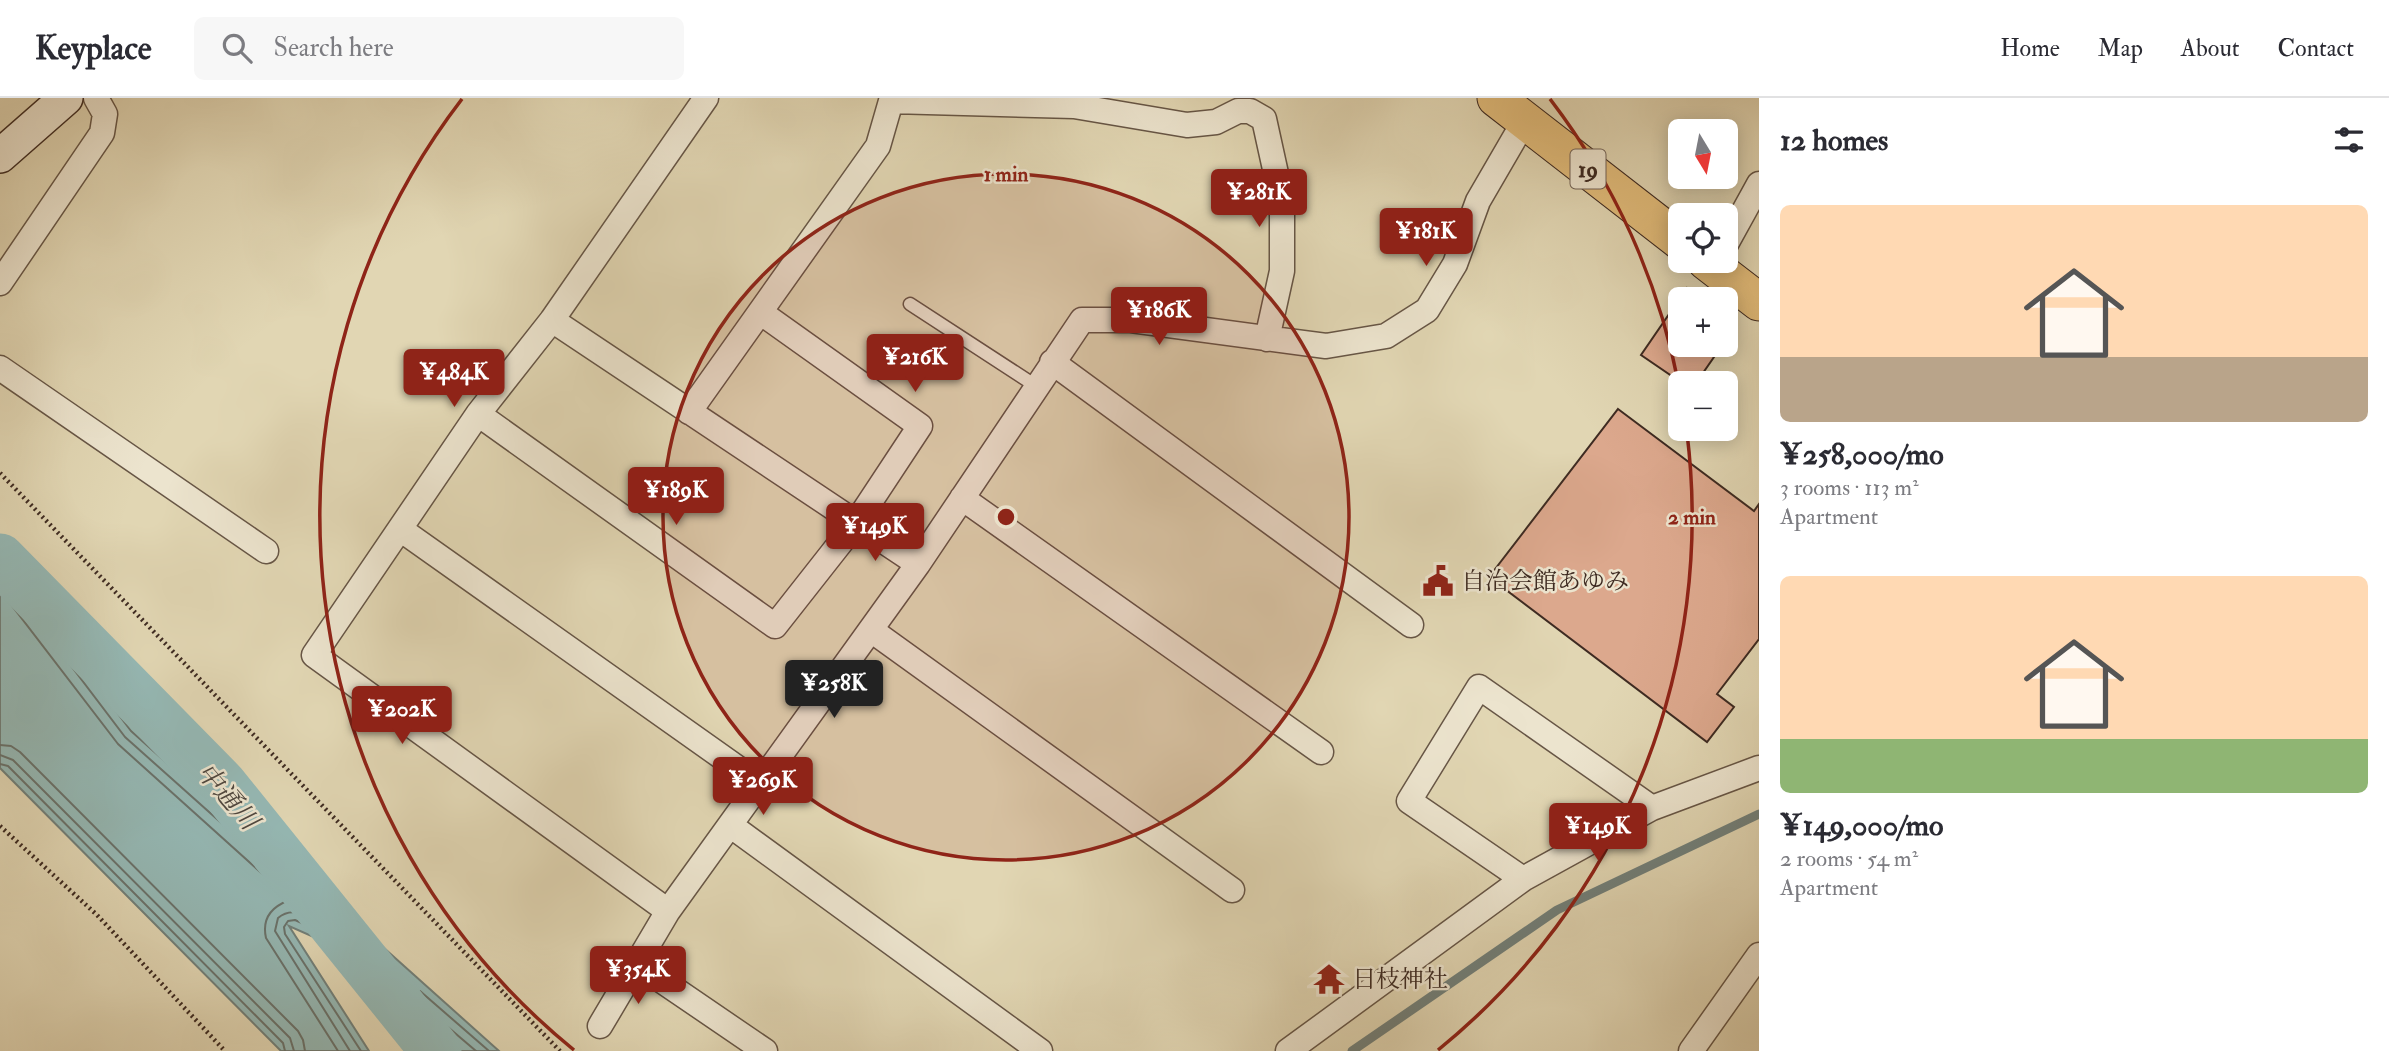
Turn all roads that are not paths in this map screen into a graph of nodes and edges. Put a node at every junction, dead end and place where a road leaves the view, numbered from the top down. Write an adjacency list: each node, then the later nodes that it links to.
1 (66, 98): 8 (street)
2 (96, 98): 13 (street)
3 (706, 98): 17 (street)
4 (1496, 98): 7 (main road, 19)
5 (892, 100): 6 (street); 16 (street)
6 (1237, 105): 18 (street)
7 (1525, 120): 11 (main road, 19); 18 (street)
8 (0, 156)
9 (1759, 184): 10 (street)
10 (1738, 219)
11 (1668, 232)
12 (1730, 273): 14 (main road)
13 (0, 283)
14 (1759, 302)
15 (910, 304): 21 (lane)
16 (760, 312): 22 (street); 25 (street)
17 (552, 320): 22 (street); 23 (street)
18 (1267, 339): 19 (street)
19 (1052, 362): 21 (street); 29 (street)
20 (0, 368): 27 (street)
21 (1036, 386): 24 (street)
22 (689, 412): 25 (street)
23 (478, 414): 25 (street); 26 (street)
24 (962, 498): 28 (street); 31 (street)
25 (856, 523): 28 (street)
26 (400, 529): 33 (street); 38 (street)
27 (266, 551)
28 (918, 565): 30 (street)
29 (1411, 625)
30 (871, 630): 33 (street); 37 (street)
31 (1321, 752)
32 (1759, 768): 34 (street)
33 (760, 784): 35 (street)
34 (1651, 808): 36 (street); 36 (street)
35 (730, 825): 38 (street); 43 (street)
36 (1523, 879): 44 (street)
37 (1232, 890)
38 (668, 911): 40 (street)
39 (1759, 955): 45 (street)
40 (636, 963): 41 (street); 42 (street)
41 (600, 1026)
42 (765, 1051)
43 (1040, 1051)
44 (1289, 1051)
45 (1691, 1051)

